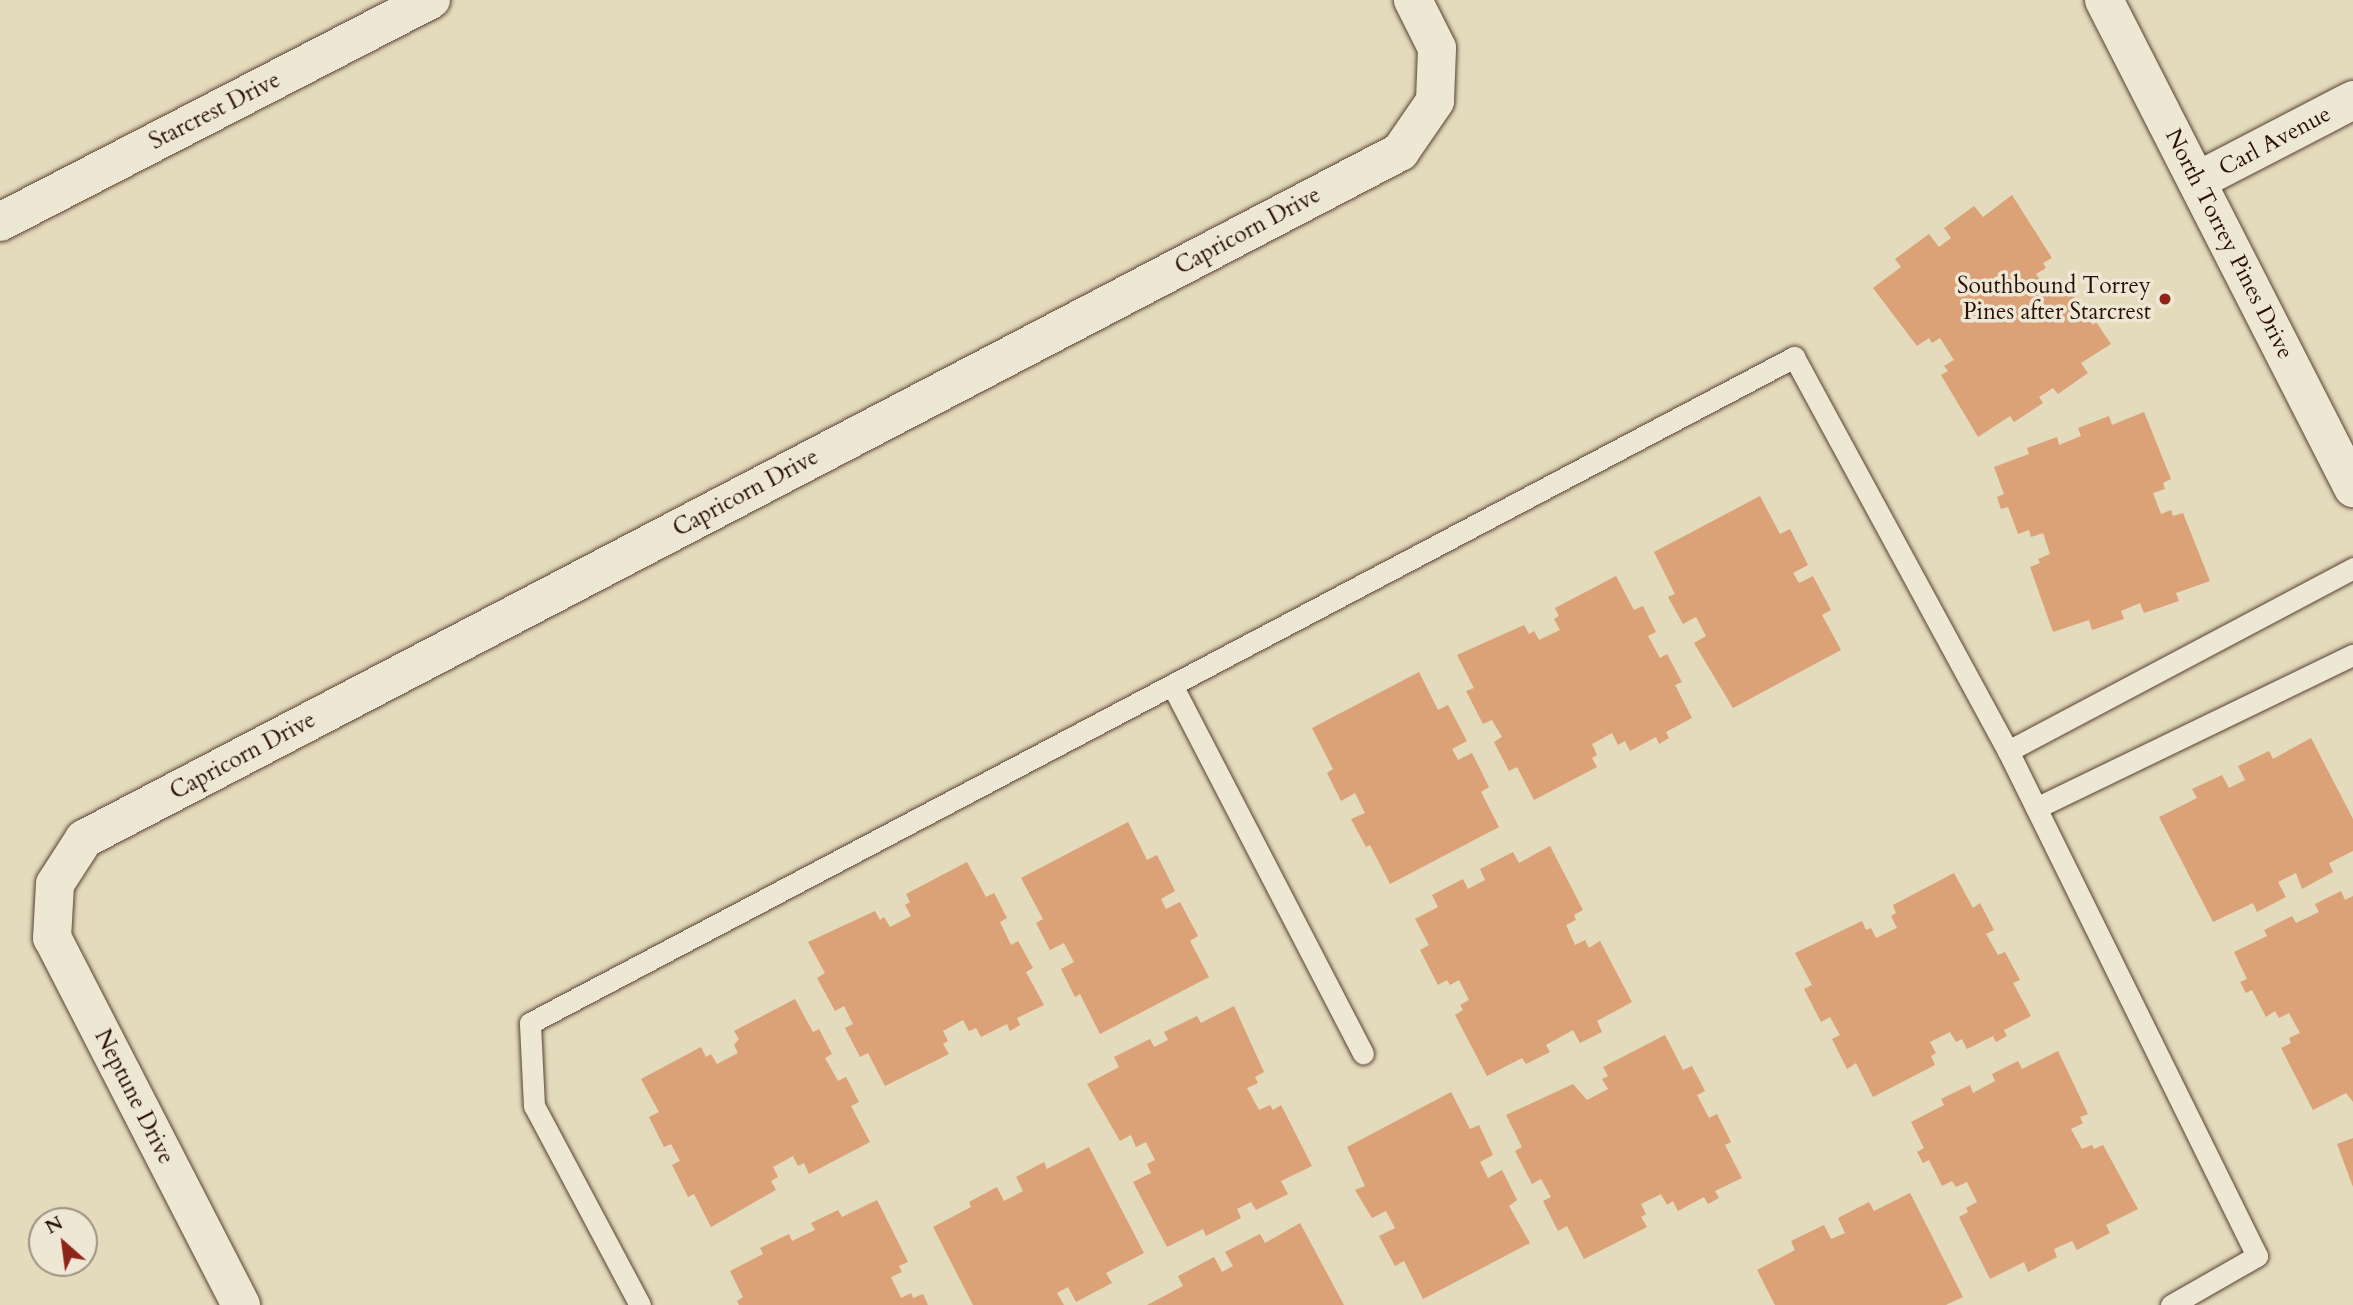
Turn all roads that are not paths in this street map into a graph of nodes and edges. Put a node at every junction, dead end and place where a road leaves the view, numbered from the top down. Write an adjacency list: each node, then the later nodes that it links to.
1 (431, 0): 6 (street, Starcrest Drive)
2 (1413, 0): 13 (street, Capricorn Drive)
3 (2104, 0): 5 (street, North Torrey Pines Drive)
4 (2353, 100): 5 (street, Carl Avenue)
5 (2197, 181): 7 (street, North Torrey Pines Drive)
6 (0, 222)
7 (2353, 488)
8 (2353, 568): 11 (lane)
9 (2353, 656): 12 (lane)
10 (1172, 685): 11 (lane); 14 (lane); 16 (lane)
11 (2008, 751): 12 (lane)
12 (2036, 808): 17 (lane)
13 (55, 884): 15 (street, Neptune Drive)
14 (1363, 1053)
15 (242, 1305)
16 (640, 1305)
17 (2171, 1305)

